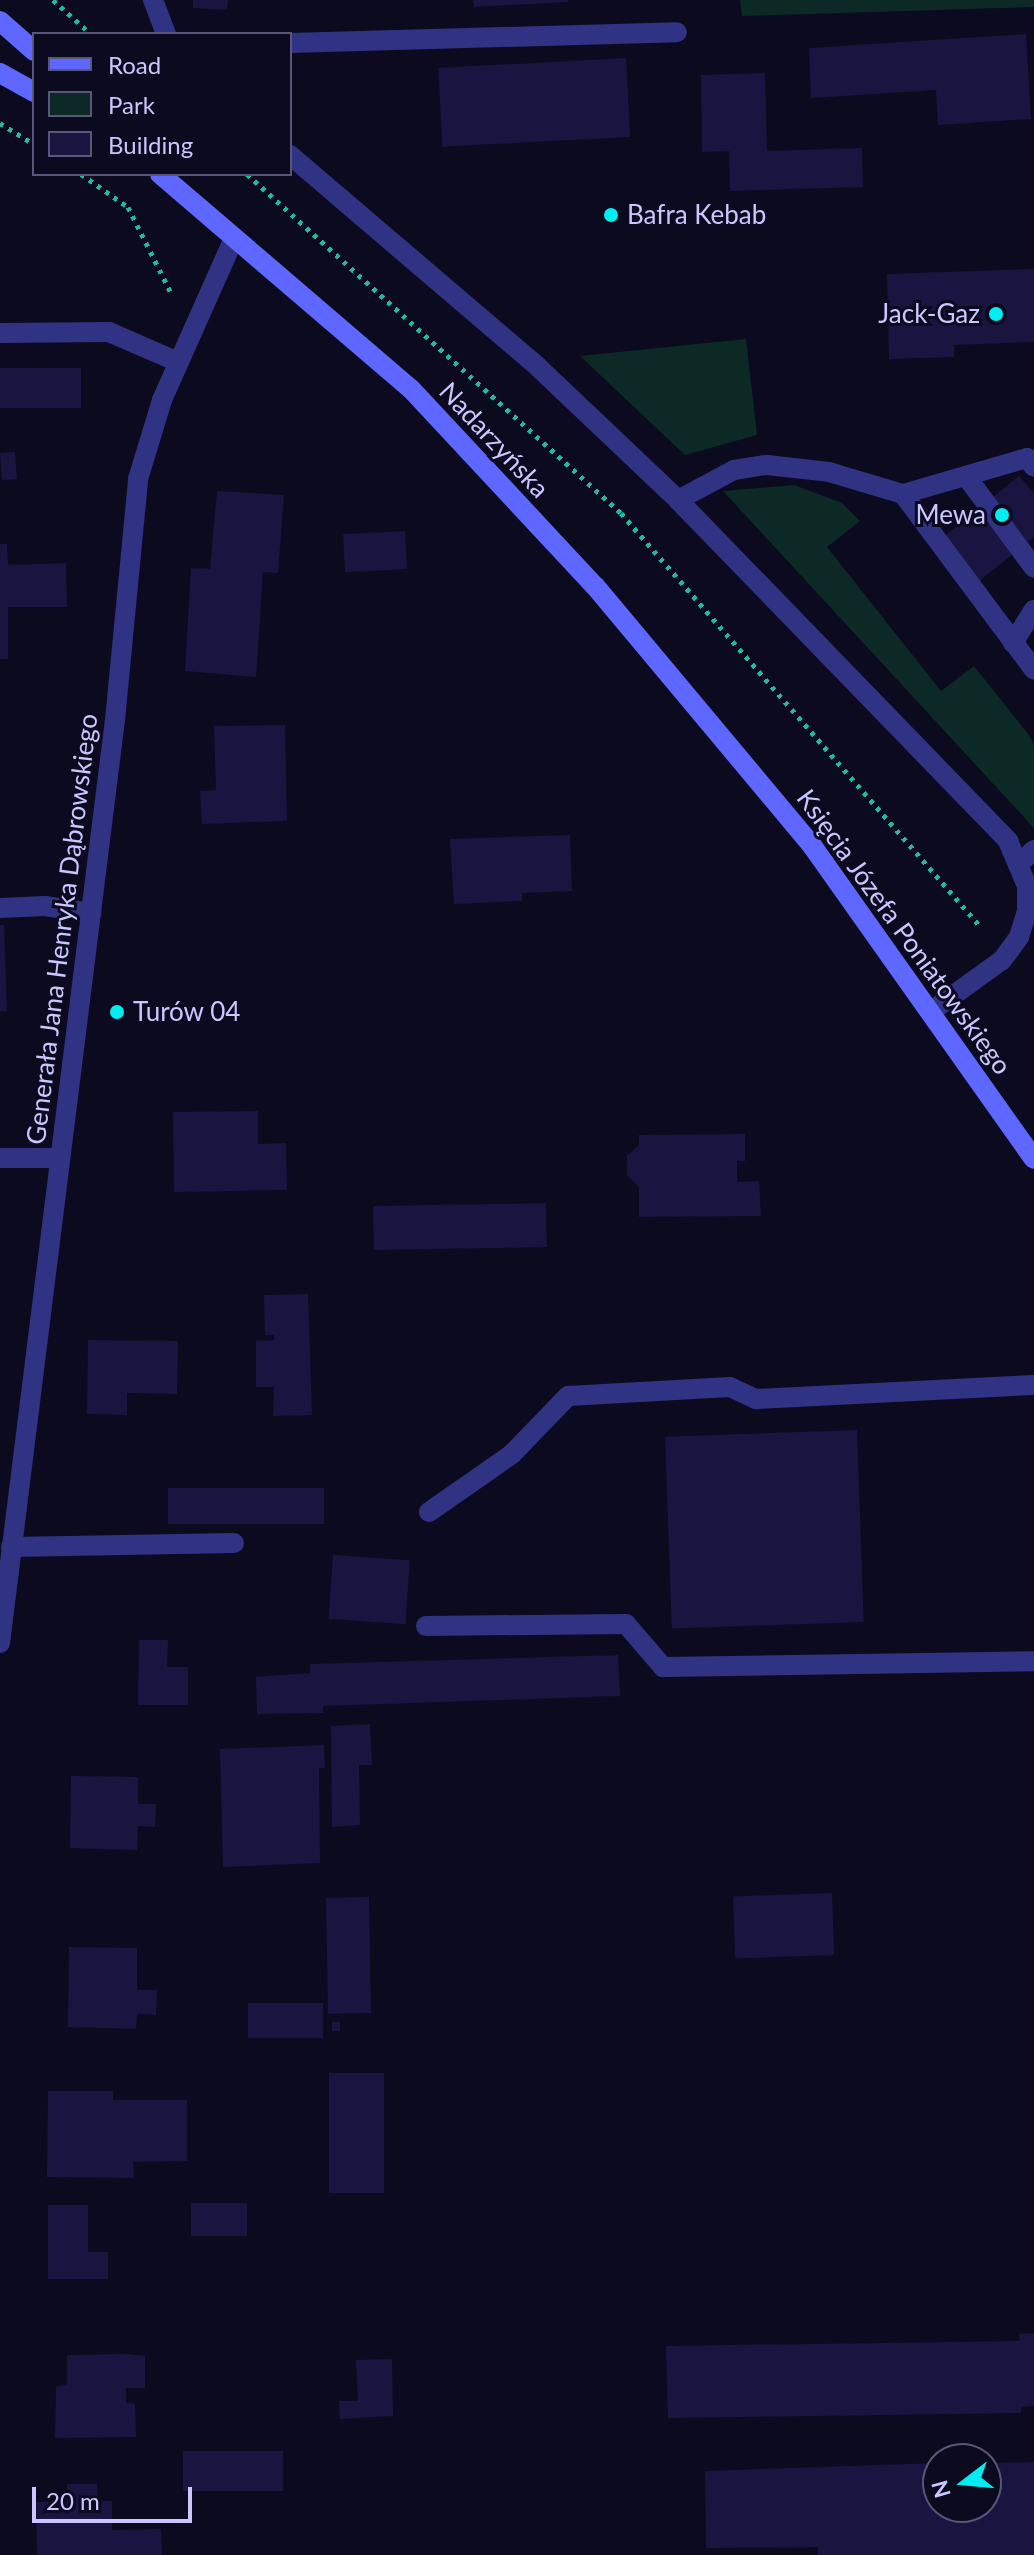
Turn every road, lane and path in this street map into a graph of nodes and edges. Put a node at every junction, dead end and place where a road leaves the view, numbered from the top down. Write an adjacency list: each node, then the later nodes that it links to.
1 (53, 0): 4 (path)
2 (153, 0): 5 (street)
3 (0, 21): 8 (main road)
4 (89, 32)
5 (165, 32)
6 (677, 32): 7 (street)
7 (292, 43)
8 (32, 49)
9 (0, 73): 10 (main road)
10 (32, 91)
11 (0, 123): 12 (path)
12 (32, 143)
13 (292, 157): 24 (street)
14 (84, 176): 18 (path)
15 (162, 176): 17 (main road, Nadarzyńska)
16 (249, 176): 33 (path)
17 (234, 238): 20 (street, Generała Jana Henryka Dąbrowskiego); 29 (main road, Nadarzyńska)
18 (171, 292)
19 (0, 333): 20 (street)
20 (178, 362): 32 (street, Generała Jana Henryka Dąbrowskiego)
21 (1034, 467): 22 (street)
22 (966, 476): 23 (street); 25 (street)
23 (903, 494): 24 (street); 27 (street)
24 (678, 500): 30 (street)
25 (1034, 568)
26 (1034, 610): 27 (street)
27 (1013, 643): 28 (street)
28 (1034, 670)
29 (757, 776): 34 (main road, Księcia Józefa Poniatowskiego)
30 (1027, 856): 34 (street)
31 (0, 908): 32 (street)
32 (91, 913): 36 (street, Generała Jana Henryka Dąbrowskiego)
33 (990, 933)
34 (933, 1010): 37 (main road, Księcia Józefa Poniatowskiego)
35 (0, 1158): 36 (street)
36 (60, 1158): 39 (street, Generała Jana Henryka Dąbrowskiego)
37 (1034, 1159)
38 (1034, 1385): 40 (street)
39 (8, 1507): 42 (street, Generała Jana Henryka Dąbrowskiego)
40 (429, 1512)
41 (234, 1543): 42 (street)
42 (11, 1547): 44 (street, Generała Jana Henryka Dąbrowskiego)
43 (426, 1626): 45 (street)
44 (0, 1643)
45 (1034, 1661)

